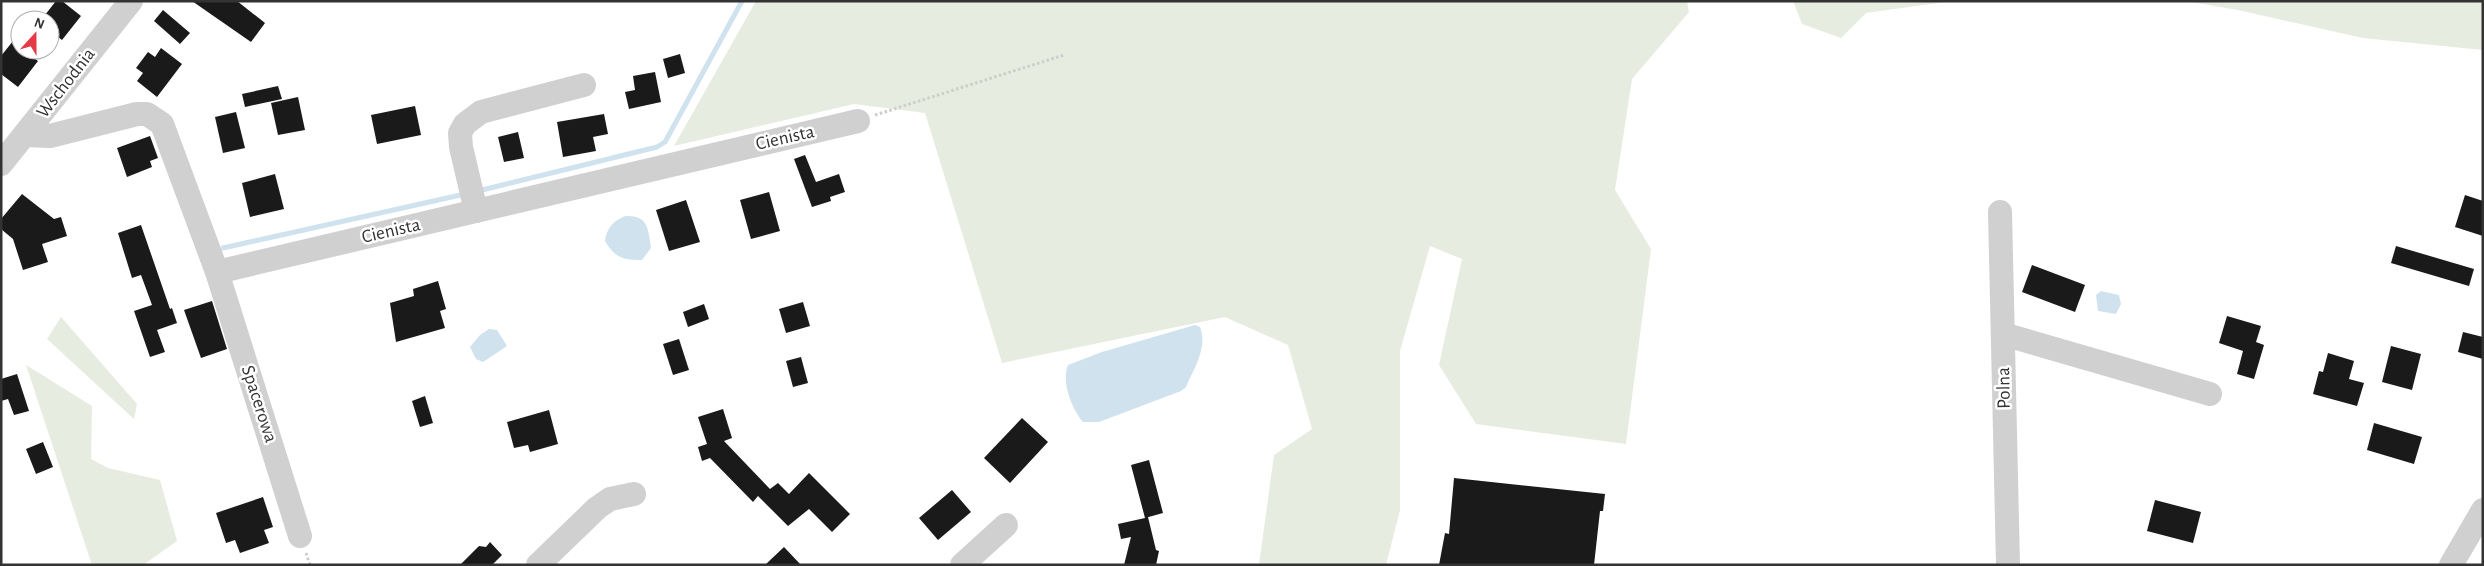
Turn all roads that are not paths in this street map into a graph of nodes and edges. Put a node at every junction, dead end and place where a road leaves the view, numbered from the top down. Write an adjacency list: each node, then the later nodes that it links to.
1 (131, 1): 4 (street, Wschodnia)
2 (584, 85): 6 (street)
3 (858, 121): 6 (street, Cienista)
4 (25, 135): 5 (street, Wschodnia); 8 (street)
5 (1, 164)
6 (476, 211): 8 (street, Cienista)
7 (2000, 212): 9 (street, Polna)
8 (217, 272): 14 (street, Spacerowa)
9 (2003, 334): 10 (street); 17 (street, Polna)
10 (2210, 394)
11 (634, 494): 15 (street)
12 (2483, 510): 18 (street)
13 (1006, 524): 16 (street)
14 (300, 536)
15 (538, 565)
16 (962, 565)
17 (2008, 565)
18 (2451, 565)

